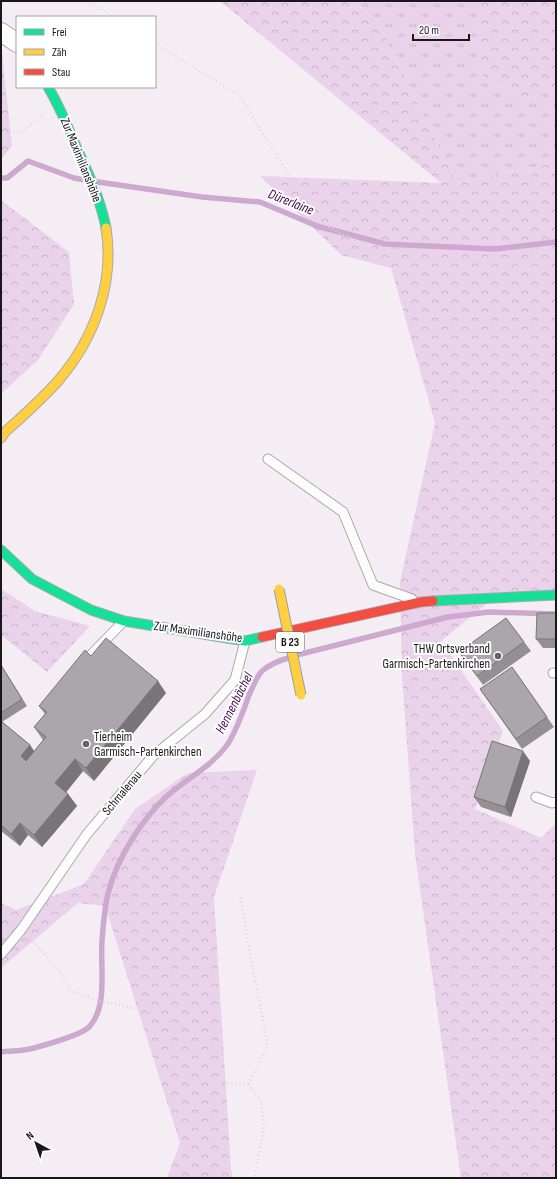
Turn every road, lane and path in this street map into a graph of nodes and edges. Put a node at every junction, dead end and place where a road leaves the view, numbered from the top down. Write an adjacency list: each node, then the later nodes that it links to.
1 (87, 1): 2 (path)
2 (111, 16)
3 (1, 32): 4 (street)
4 (16, 42)
5 (156, 44): 9 (path)
6 (49, 88): 7 (street, Zur Maximilianshöhe)
7 (59, 106): 8 (path); 10 (street, Zur Maximilianshöhe)
8 (1, 131)
9 (556, 267)
10 (1, 438)
11 (268, 459): 15 (lane)
12 (1, 550): 16 (street, Zur Maximilianshöhe)
13 (279, 589): 19 (street, B 23, bridge)
14 (556, 595): 15 (street, Zur Maximilianshöhe)
15 (421, 602): 17 (street, Zur Maximilianshöhe)
16 (124, 621): 17 (street, Zur Maximilianshöhe); 18 (lane)
17 (245, 640): 23 (lane, Schmalenau)
18 (78, 669)
19 (301, 695)
20 (536, 797): 21 (lane)
21 (556, 802)
22 (240, 894): 25 (path)
23 (22, 930): 24 (lane, Schmalenau); 25 (path)
24 (1, 954)
25 (248, 1085): 26 (path)
26 (254, 1178)

